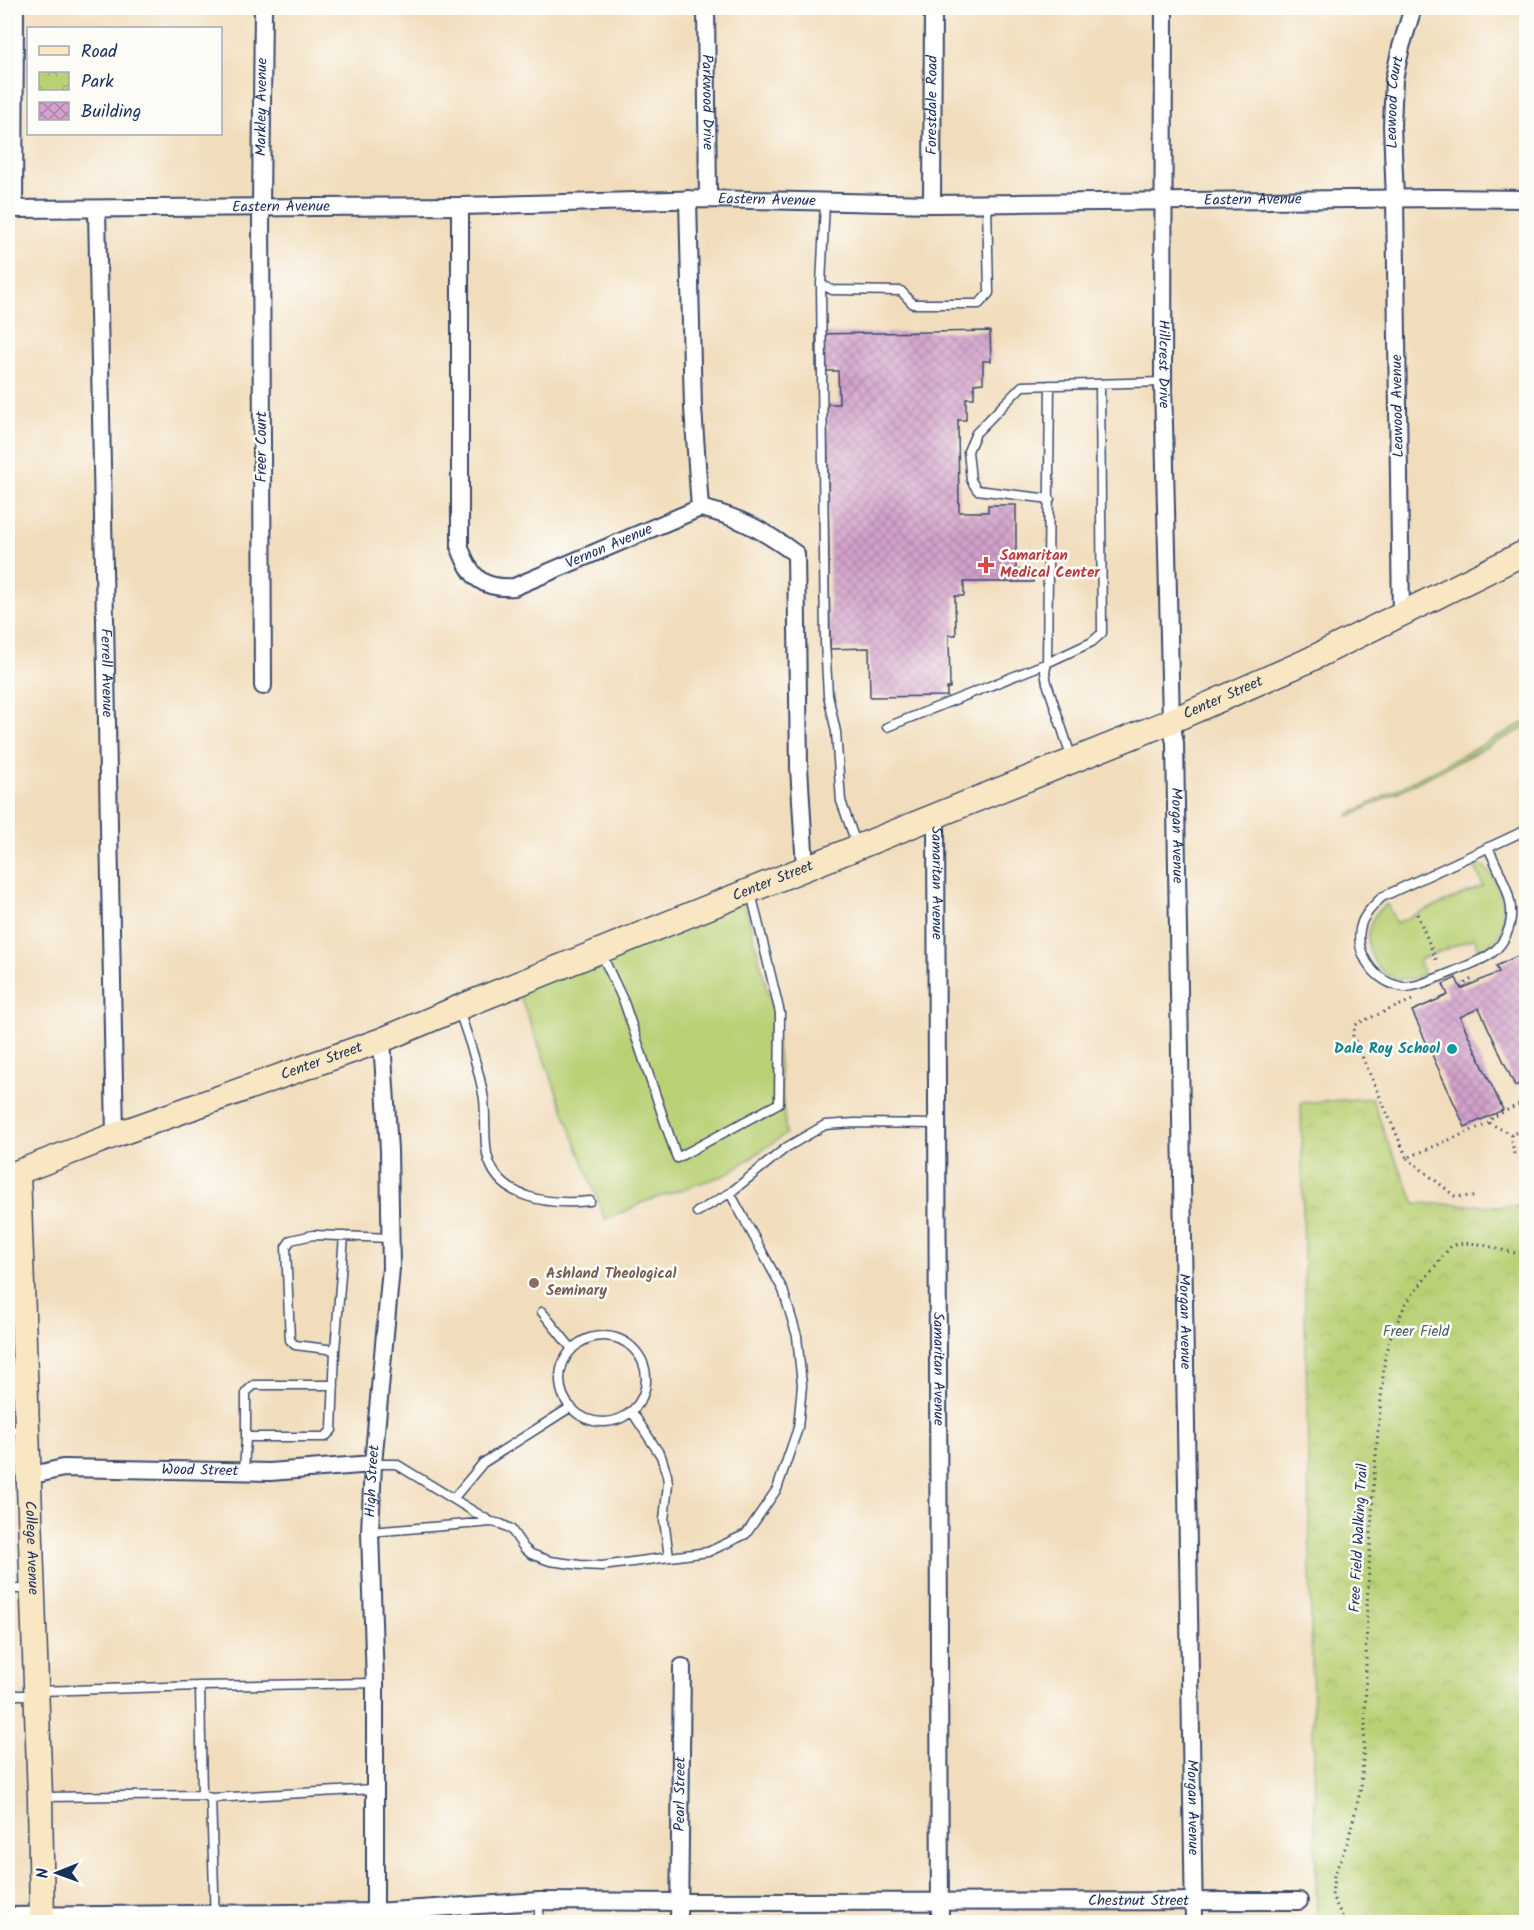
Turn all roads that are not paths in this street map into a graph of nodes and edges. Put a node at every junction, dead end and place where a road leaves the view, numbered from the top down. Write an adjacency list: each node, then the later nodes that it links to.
1 (15, 8): 17 (street)
2 (263, 8): 16 (street, Markley Avenue)
3 (706, 8): 8 (street, Parkwood Drive)
4 (933, 8): 13 (street, Forestdale Road)
5 (1164, 8): 11 (street, Hillcrest Drive)
6 (1413, 8): 9 (street, Leawood Court)
7 (688, 199): 8 (street, Eastern Avenue); 15 (street, Eastern Avenue); 24 (street)
8 (708, 199): 12 (street, Eastern Avenue)
9 (1395, 199): 10 (street, Eastern Avenue); 11 (street, Eastern Avenue); 26 (street, Leawood Avenue)
10 (1527, 199)
11 (1162, 201): 14 (street, Eastern Avenue); 20 (street, Hillcrest Drive)
12 (825, 202): 13 (street, Eastern Avenue); 19 (lane)
13 (932, 204): 14 (street, Eastern Avenue)
14 (987, 204): 19 (lane)
15 (460, 206): 16 (street, Eastern Avenue); 24 (street, Vernon Avenue)
16 (261, 207): 18 (street, Eastern Avenue); 28 (street, Freer Court)
17 (11, 208): 18 (street, Eastern Avenue)
18 (97, 209): 42 (street, Ferrell Avenue)
19 (821, 284): 34 (lane)
20 (1163, 382): 21 (lane); 29 (street, Hillcrest Drive)
21 (1100, 384): 22 (lane); 27 (lane)
22 (1050, 386): 23 (lane); 23 (lane)
23 (1050, 499): 27 (lane)
24 (700, 508): 36 (street)
25 (1527, 552): 26 (main road, Center Street)
26 (1401, 614): 29 (main road, Center Street)
27 (1047, 663): 30 (lane); 31 (lane)
28 (263, 686)
29 (1171, 721): 31 (main road, Center Street); 74 (street, Morgan Avenue)
30 (887, 727)
31 (1073, 760): 32 (main road, Center Street)
32 (936, 814): 34 (main road, Center Street); 41 (street, Samaritan Avenue)
33 (1527, 830): 35 (lane)
34 (857, 846): 36 (main road, Center Street)
35 (1488, 847): 35 (lane)
36 (805, 868): 37 (main road, Center Street)
37 (750, 890): 38 (main road, Center Street); 38 (lane)
38 (599, 951): 39 (main road, Center Street)
39 (458, 1008): 40 (main road, Center Street); 45 (lane)
40 (382, 1040): 42 (main road, Center Street); 48 (street, High Street)
41 (937, 1124): 44 (lane); 78 (street, Samaritan Avenue)
42 (115, 1136): 43 (main road, Center Street)
43 (13, 1174): 55 (main road, College Avenue)
44 (730, 1193): 46 (lane); 63 (lane)
45 (590, 1201)
46 (697, 1212)
47 (344, 1236): 48 (lane); 51 (lane); 51 (lane)
48 (391, 1238): 57 (street, High Street)
49 (542, 1312): 50 (lane)
50 (572, 1349): 53 (lane); 54 (lane)
51 (335, 1350): 52 (lane)
52 (334, 1385): 56 (lane); 56 (lane)
53 (571, 1407): 54 (lane); 60 (lane)
54 (632, 1412): 63 (lane)
55 (18, 1431): 59 (main road, College Avenue)
56 (246, 1437): 58 (lane)
57 (373, 1464): 58 (street, Wood Street); 60 (lane); 62 (street, High Street)
58 (244, 1471): 59 (street, Wood Street)
59 (29, 1476): 65 (main road, College Avenue)
60 (453, 1499): 61 (lane)
61 (492, 1522): 62 (lane); 63 (lane)
62 (370, 1532): 67 (street, High Street)
63 (669, 1557)
64 (8, 1589): 65 (lane)
65 (33, 1589): 69 (main road, College Avenue)
66 (682, 1667): 77 (street, Pearl Street)
67 (375, 1683): 68 (lane); 71 (street, High Street)
68 (200, 1686): 69 (lane); 72 (lane)
69 (36, 1693): 70 (lane); 73 (main road, College Avenue)
70 (8, 1695)
71 (375, 1789): 72 (lane); 80 (street, High Street)
72 (207, 1796): 73 (lane); 81 (lane)
73 (40, 1797): 82 (main road, College Avenue)
74 (1194, 1900): 76 (street, Chestnut Street); 78 (street, Chestnut Street); 86 (street, Morgan Avenue)
75 (539, 1901): 77 (street, Chestnut Street); 80 (street, Chestnut Street); 83 (lane)
76 (1299, 1901)
77 (679, 1902): 78 (street, Chestnut Street); 84 (street, Pearl Street)
78 (940, 1902): 85 (street, Samaritan Avenue)
79 (8, 1916): 82 (street, Chestnut Street)
80 (375, 1917): 81 (street, Chestnut Street)
81 (214, 1918): 82 (street, Chestnut Street)
82 (42, 1920)
83 (539, 1923)
84 (679, 1923)
85 (940, 1923)
86 (1194, 1923)

